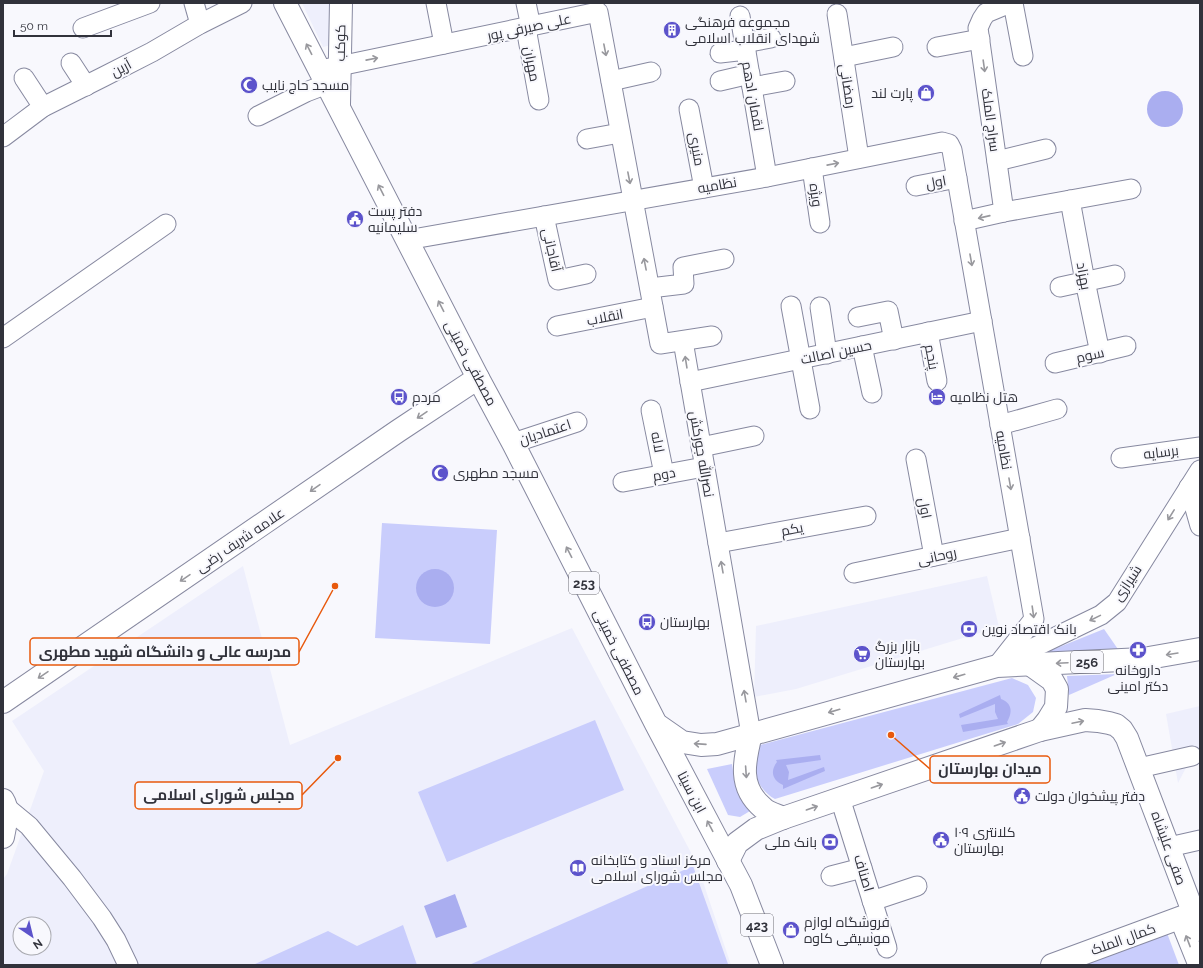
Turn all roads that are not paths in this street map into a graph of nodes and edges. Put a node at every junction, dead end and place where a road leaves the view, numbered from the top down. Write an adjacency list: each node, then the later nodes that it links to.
1 (150, 3): 14 (street)
2 (194, 3): 12 (street)
3 (242, 3): 12 (street, آرین)
4 (285, 3): 26 (main road, one-way to 4)
5 (341, 3): 26 (main road, کوکب)
6 (436, 3): 17 (street)
7 (526, 3): 13 (street, مهران)
8 (1010, 3): 15 (street)
9 (1013, 3): 22 (street)
10 (837, 14): 23 (street, رمضانی)
11 (740, 16): 18 (street, لقمان ادهم)
12 (200, 24): 32 (street, آرین)
13 (528, 27): 17 (street, علی صیرفی پور); 28 (street, علی صیرفی پور, one-way to 28); 33 (street, مهران)
14 (83, 28)
15 (979, 33): 20 (street); 43 (street, سراج الملک, one-way to 43)
16 (771, 38): 18 (street)
17 (444, 44): 26 (street, علی صیرفی پور, one-way to 17)
18 (745, 46): 21 (street); 30 (street, لقمان ادهم)
19 (893, 47): 23 (street)
20 (937, 47)
21 (720, 53)
22 (1023, 56)
23 (844, 57): 42 (street, رمضانی)
24 (70, 63): 32 (street)
25 (651, 72): 28 (street)
26 (329, 73): 35 (main road, کوکب); 37 (street, علی صیرفی پور)
27 (24, 78): 34 (street)
28 (611, 81): 38 (street, علی صیرفی پور)
29 (720, 81): 30 (street)
30 (751, 81): 31 (street); 45 (street, لقمان ادهم)
31 (785, 81)
32 (86, 86): 34 (street, آرین)
33 (539, 100)
34 (43, 107): 39 (street, آرین)
35 (339, 107): 57 (main road, مصطفی خمینی / 253, one-way to 35)
36 (690, 110): 48 (street, منیری)
37 (258, 116)
38 (620, 133): 40 (street); 50 (street, علی صیرفی پور, one-way to 50)
39 (3, 136)
40 (587, 139)
41 (1046, 149): 43 (street)
42 (859, 158): 44 (street, نظامیه, one-way to 42); 46 (street, نظامیه)
43 (997, 161): 52 (street, سراج الملک)
44 (812, 168): 45 (street, نظامیه); 55 (street, ویژه)
45 (767, 176): 48 (street, نظامیه)
46 (957, 178): 47 (street, اول); 54 (street, نظامیه)
47 (916, 186)
48 (704, 188): 50 (street, نظامیه)
49 (1131, 189): 51 (street)
50 (633, 200): 53 (street, نظامیه); 63 (street, one-way to 50)
51 (1070, 200): 52 (street); 61 (street, بهزاد)
52 (1004, 212): 54 (street, one-way to 54)
53 (544, 216): 57 (street, نظامیه); 59 (street, آقاجانی)
54 (964, 221): 68 (street, نظامیه, one-way to 68)
55 (820, 223)
56 (166, 224): 72 (street)
57 (407, 240): 81 (main road, مصطفی خمینی / 253, one-way to 57)
58 (724, 259): 63 (street)
59 (586, 274)
60 (1115, 275): 61 (street)
61 (1085, 281): 62 (street); 77 (street, بهزاد)
62 (1060, 287)
63 (650, 288): 66 (street)
64 (791, 306): 79 (street)
65 (820, 307): 78 (street)
66 (653, 308): 69 (street, انقلاب); 74 (street)
67 (858, 317): 73 (street)
68 (982, 321): 70 (street, حسین اصالت); 89 (street, نظامیه)
69 (557, 326)
70 (928, 332): 73 (street, حسین اصالت); 82 (street, پنجم)
71 (712, 336): 74 (street)
72 (3, 338)
73 (894, 340): 75 (street, حسین اصالت)
74 (683, 341): 83 (street, نصرالله جورکش, one-way to 74)
75 (862, 346): 78 (street, حسین اصالت); 84 (street)
76 (1126, 346): 77 (street, سوم)
77 (1100, 352): 80 (street, سوم)
78 (827, 354): 79 (street, حسین اصالت)
79 (800, 359): 83 (street, حسین اصالت); 85 (street)
80 (1055, 363)
81 (478, 378): 91 (main road, مصطفی خمینی / 253); 110 (main road, علامه شریف رضی, one-way to 110)
82 (937, 381)
83 (690, 382): 92 (street, نصرالله جورکش)
84 (872, 393)
85 (810, 409)
86 (1056, 409): 89 (street)
87 (651, 410): 98 (street, لاله)
88 (577, 422): 91 (street, اعتمادیان)
89 (1000, 425): 103 (street, نظامیه, one-way to 103)
90 (754, 436): 92 (street)
91 (513, 443): 111 (main road, مصطفی خمینی / 253, one-way to 91)
92 (701, 447): 96 (street, نصرالله جورکش)
93 (1200, 447): 94 (street, برسایه)
94 (1121, 458)
95 (916, 459): 105 (street, اول)
96 (704, 467): 98 (street, دوم); 104 (street, نصرالله جورکش)
97 (1200, 470): 100 (street, شیرازی)
98 (664, 474): 99 (street, دوم)
99 (623, 482)
100 (1189, 488): 102 (street); 109 (street, شیرازی, one-way to 109)
101 (866, 516): 104 (street, یکم)
102 (1200, 526)
103 (1020, 538): 105 (street, روحانی); 109 (street, نظامیه, one-way to 109)
104 (718, 543): 113 (street, نصرالله جورکش, one-way to 104)
105 (934, 556): 106 (street, روحانی)
106 (854, 573)
107 (1200, 649): 108 (main road, 256, one-way to 108)
108 (1031, 665): 109 (main road); 112 (main road)
109 (997, 666): 113 (main road, one-way to 113)
110 (3, 702)
111 (656, 724): 113 (main road, one-way to 111); 122 (main road, ابن سینا, one-way to 111)
112 (1040, 730): 115 (main road, صفی علیشاه, one-way to 115); 116 (main road, one-way to 112)
113 (751, 734): 118 (main road, one-way to 118)
114 (1192, 756): 115 (street)
115 (1139, 768): 121 (main road, صفی علیشاه)
116 (840, 798): 118 (main road, one-way to 116); 123 (street, اصناف)
117 (5, 804): 119 (main road); 129 (street)
118 (783, 818): 122 (main road)
119 (3, 837)
120 (1200, 840): 121 (street)
121 (1169, 847): 127 (main road, صفی علیشاه)
122 (728, 861): 130 (main road, 423)
123 (862, 868): 124 (street); 126 (street, اصناف)
124 (830, 876)
125 (917, 886): 126 (street)
126 (872, 901): 128 (street, اصناف)
127 (1191, 920): 131 (main road, کمال الملک); 132 (street, صفی علیشاه, one-way to 127)
128 (887, 948)
129 (128, 965)
130 (772, 965)
131 (1052, 965)
132 (1198, 965)

